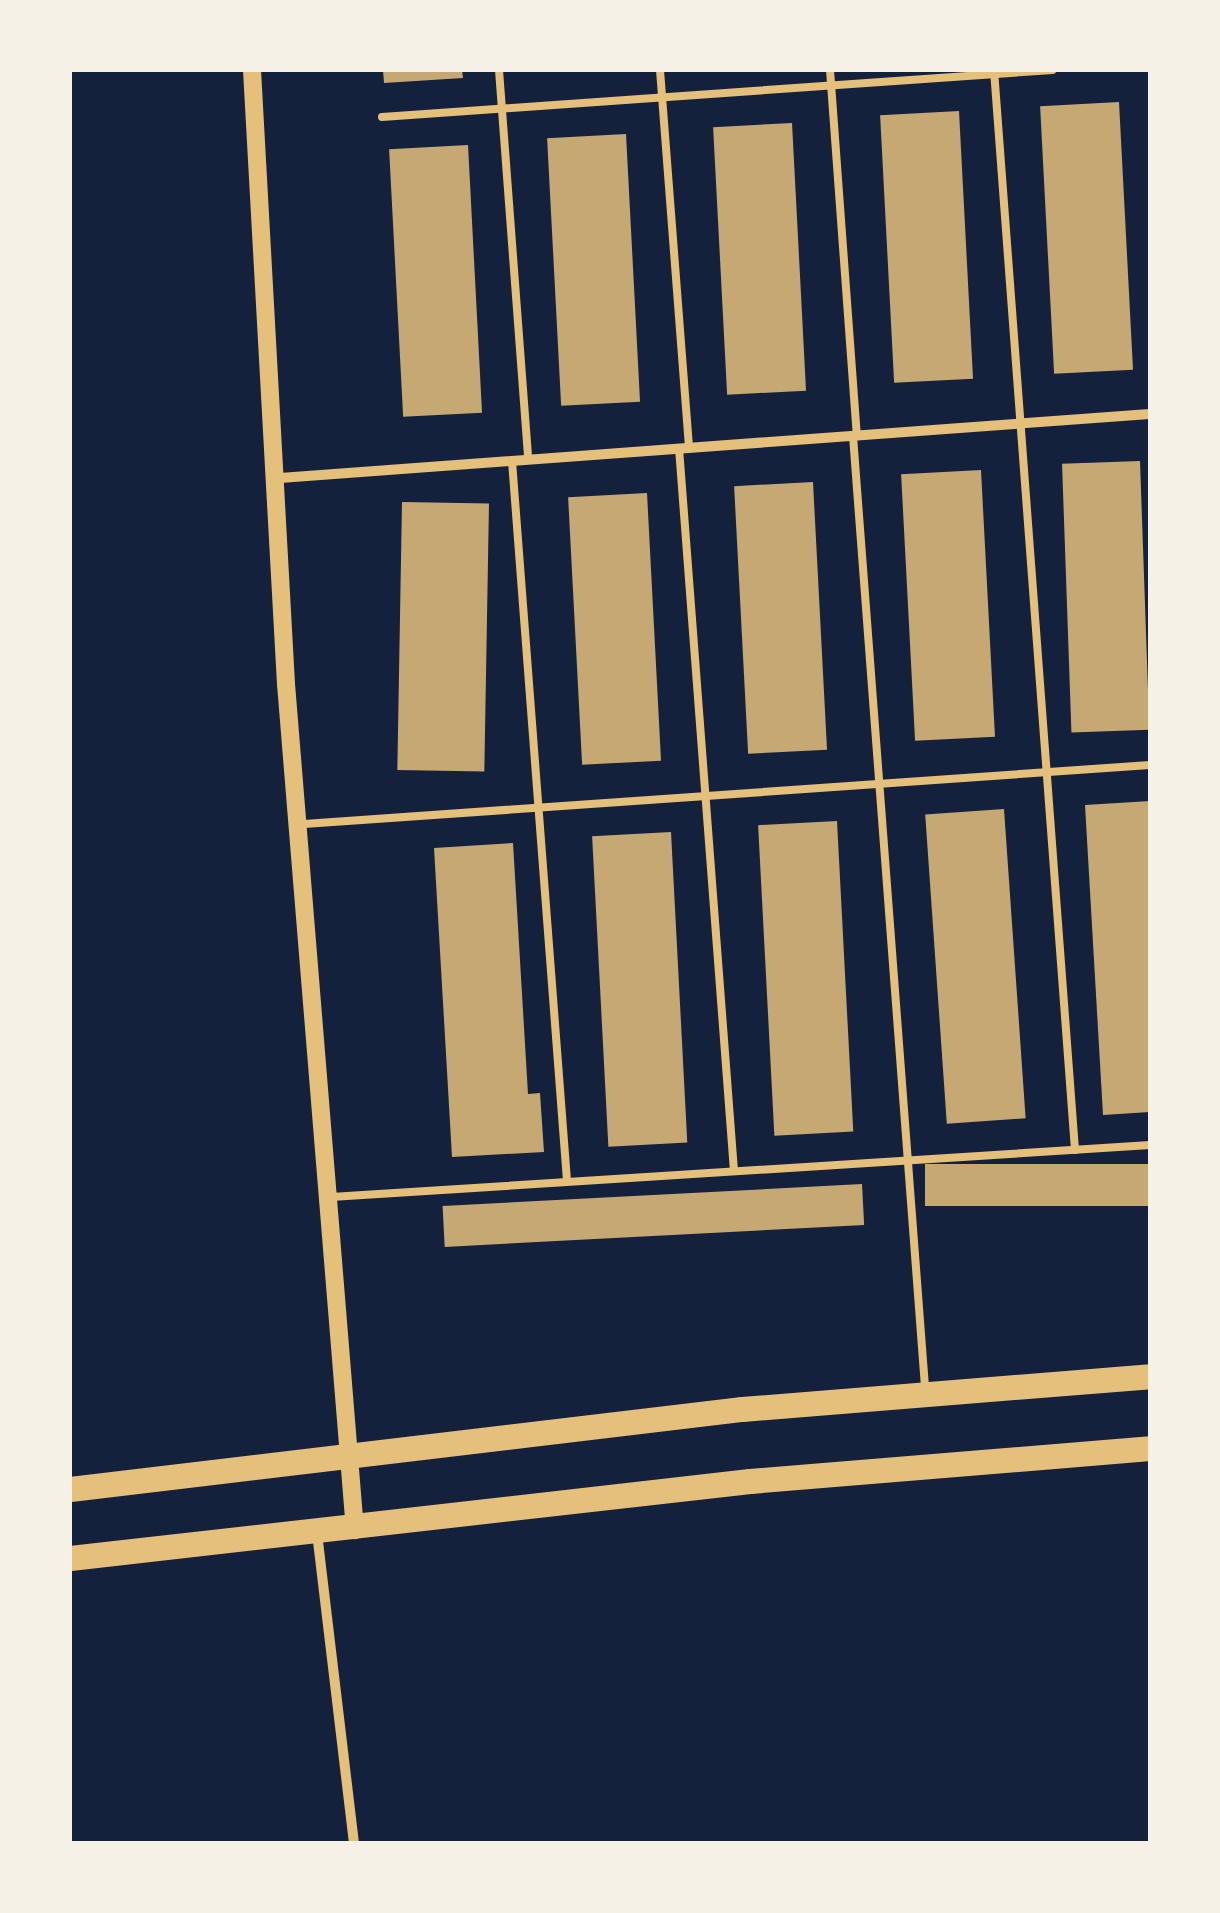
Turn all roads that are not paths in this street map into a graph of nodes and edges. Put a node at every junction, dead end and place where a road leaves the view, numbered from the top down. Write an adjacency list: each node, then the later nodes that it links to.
1 (252, 70): 17 (street)
2 (499, 70): 9 (lane)
3 (660, 70): 8 (lane)
4 (830, 70): 7 (lane)
5 (1052, 70): 6 (lane)
6 (994, 72): 7 (lane); 12 (lane)
7 (831, 86): 8 (lane); 13 (lane)
8 (662, 98): 9 (lane); 14 (lane)
9 (502, 109): 10 (lane); 15 (lane)
10 (382, 118)
11 (1150, 414): 12 (street)
12 (1020, 423): 13 (street); 19 (lane)
13 (855, 436): 14 (street); 20 (lane)
14 (684, 448): 15 (street); 21 (lane)
15 (528, 460): 16 (street)
16 (512, 461): 17 (street); 22 (lane)
17 (280, 478): 23 (street)
18 (1150, 765): 19 (lane)
19 (1046, 773): 20 (lane); 25 (lane)
20 (880, 784): 21 (lane); 26 (lane)
21 (705, 796): 22 (lane); 27 (lane)
22 (539, 807): 23 (lane); 28 (lane)
23 (304, 824): 29 (street)
24 (1150, 1145): 25 (lane)
25 (1075, 1150): 26 (lane)
26 (908, 1160): 27 (lane); 31 (lane)
27 (734, 1171): 28 (lane)
28 (567, 1182): 29 (lane)
29 (331, 1196): 33 (street)
30 (1150, 1376): 31 (main road)
31 (926, 1392): 33 (main road)
32 (1150, 1448): 36 (main road)
33 (350, 1458): 34 (main road); 36 (street)
34 (70, 1489)
35 (316, 1527): 36 (main road); 37 (main road); 38 (street)
36 (355, 1530)
37 (70, 1558)
38 (354, 1843)

